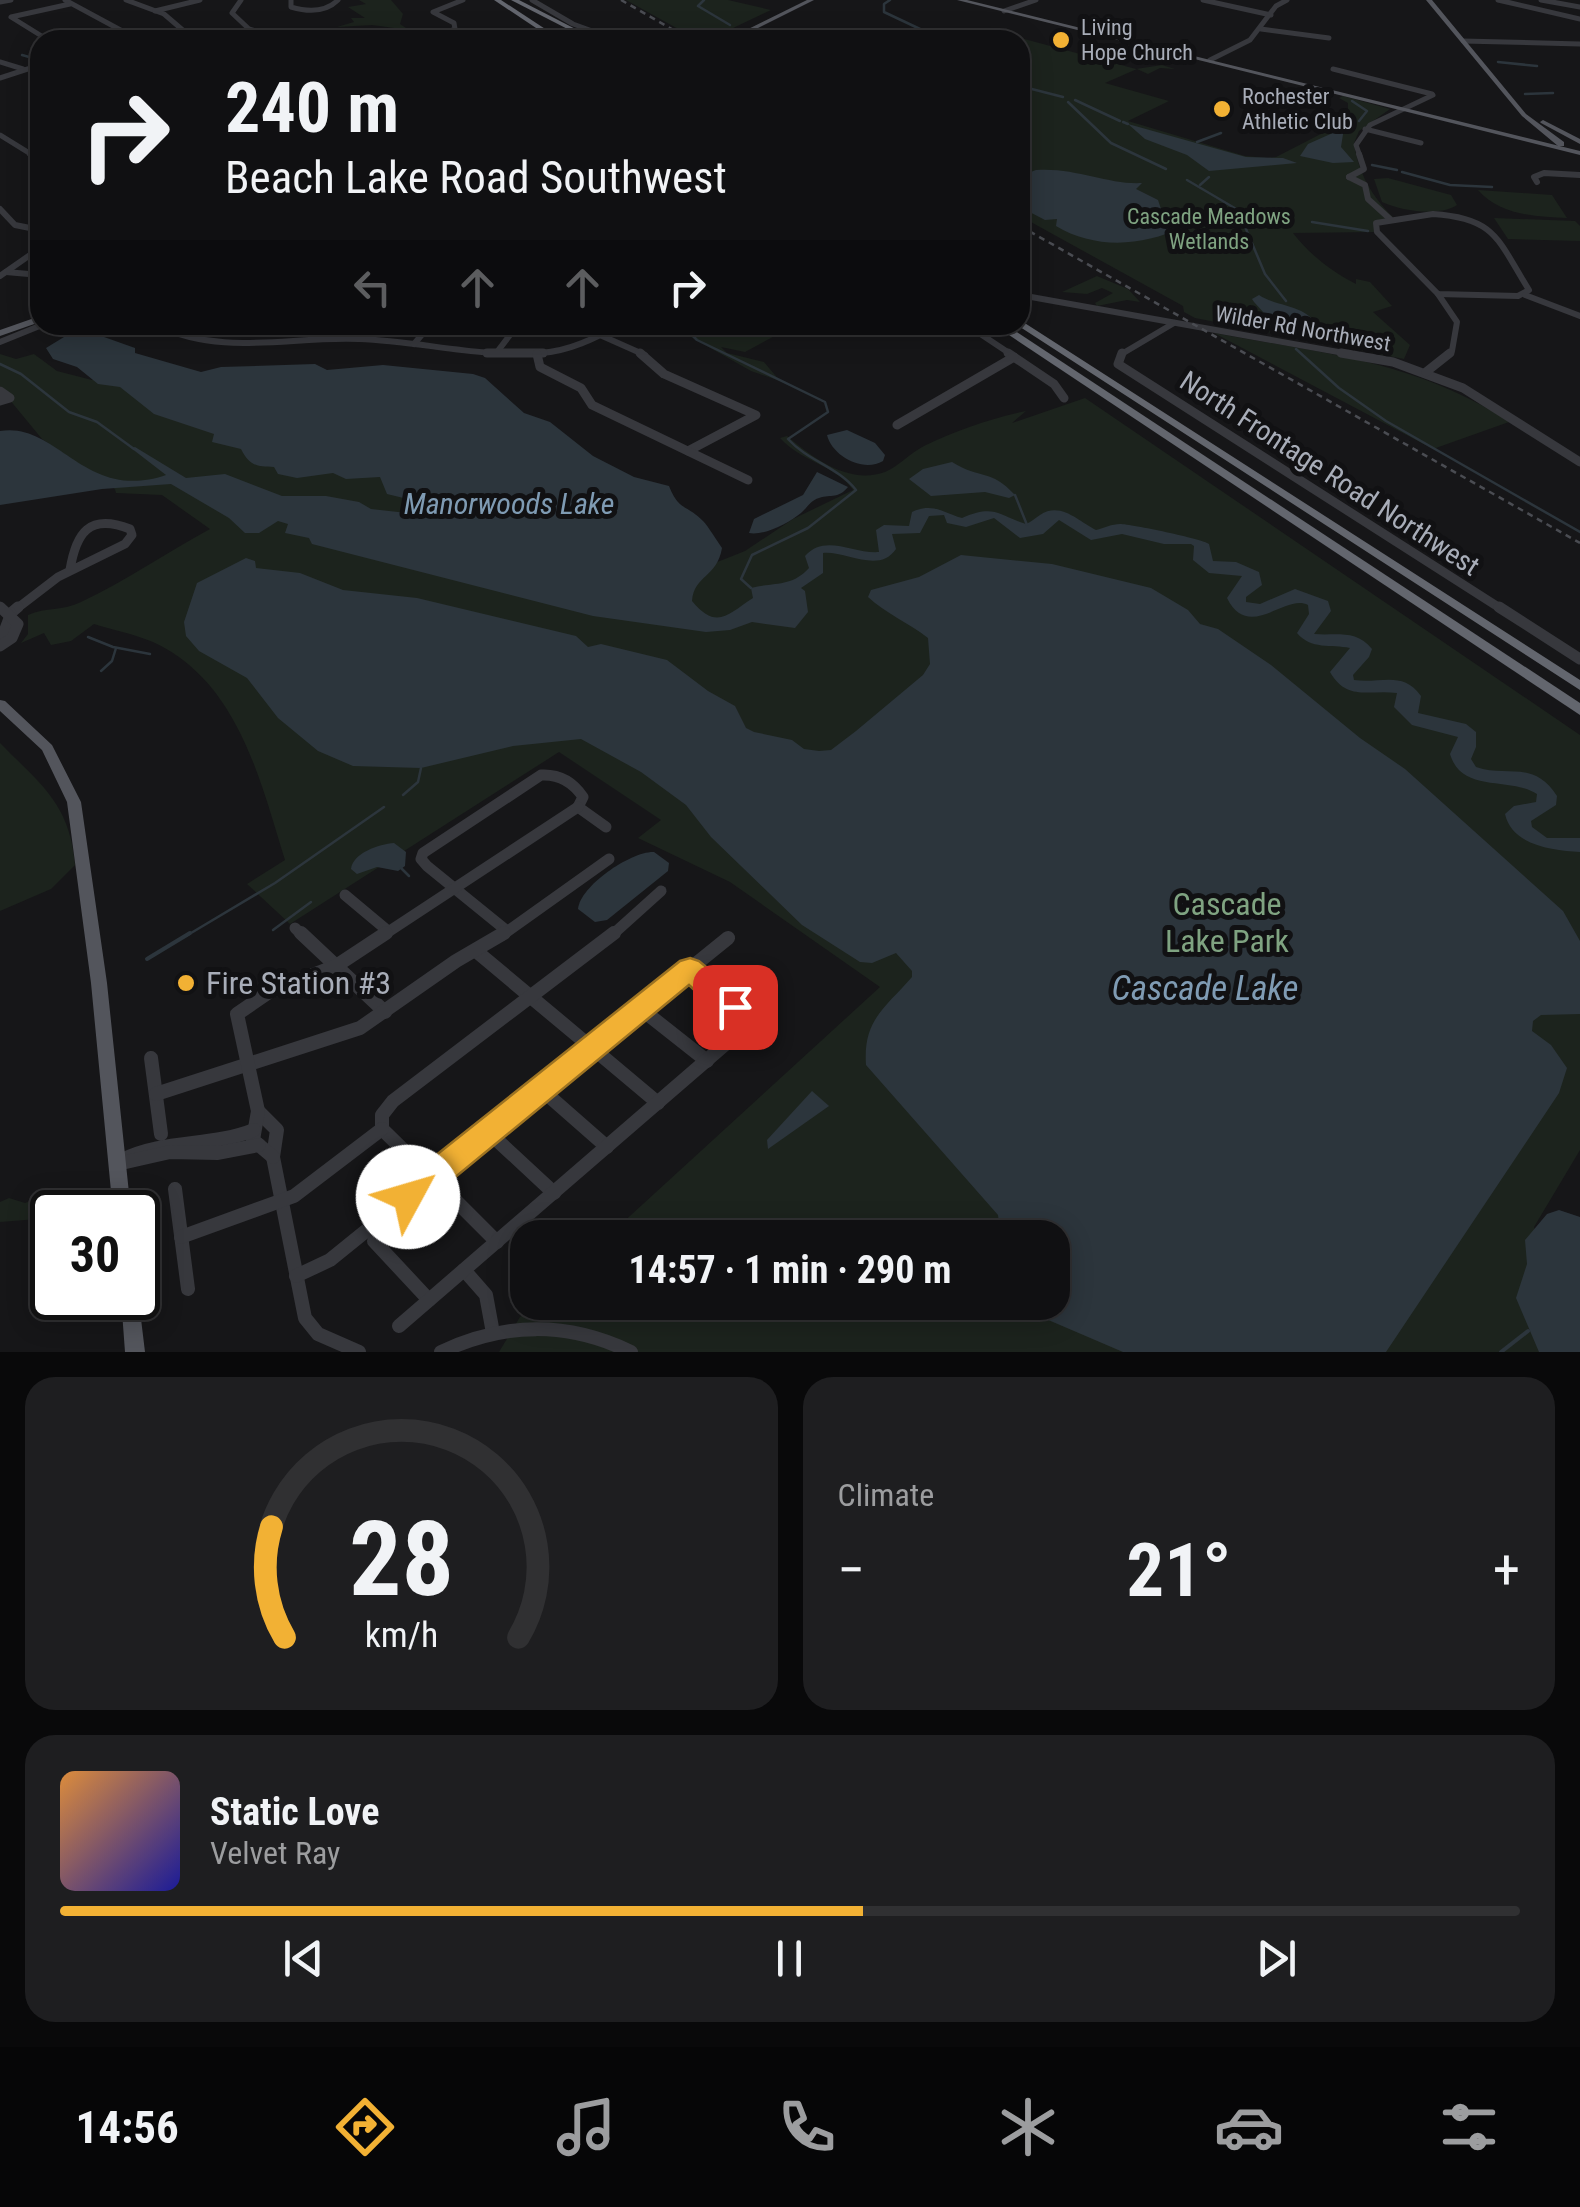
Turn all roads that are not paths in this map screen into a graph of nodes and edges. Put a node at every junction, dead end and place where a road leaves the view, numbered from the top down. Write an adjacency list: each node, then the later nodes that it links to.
1 (11, 0): 22 (street)
2 (126, 0): 27 (street)
3 (200, 0): 27 (street)
4 (240, 0): 35 (street)
5 (291, 0): 25 (street)
6 (338, 0): 25 (street)
7 (463, 0): 36 (street)
8 (497, 0): 29 (highway)
9 (514, 0): 39 (highway); 40 (highway)
10 (545, 0): 21 (street)
11 (799, 0): 42 (main road)
12 (810, 0): 43 (main road)
13 (960, 0): 26 (main road)
14 (971, 0): 26 (main road)
15 (1036, 0): 26 (street)
16 (1203, 0): 28 (street)
17 (1287, 0): 28 (street)
18 (1433, 0): 46 (main road)
19 (1498, 0): 31 (street)
20 (1541, 0): 24 (street)
21 (534, 1): 41 (street)
22 (0, 2)
23 (68, 2): 33 (street); 44 (street)
24 (1580, 7)
25 (324, 9): 30 (street)
26 (1007, 10): 48 (main road)
27 (154, 11): 34 (street)
28 (1271, 15): 32 (street)
29 (522, 16): 37 (highway); 38 (highway)
30 (341, 17)
31 (1580, 19)
32 (1261, 28): 45 (street); 48 (street)
33 (120, 30)
34 (183, 30)
35 (251, 30)
36 (455, 30)
37 (539, 30)
38 (544, 30)
39 (560, 30)
40 (574, 30)
41 (590, 30)
42 (744, 30)
43 (746, 30)
44 (30, 31)
45 (1328, 38)
46 (1467, 41): 47 (street); 56 (main road); 60 (main road)
47 (1580, 44)
48 (1210, 60): 54 (main road)
49 (0, 62): 52 (street)
50 (30, 67): 52 (street)
51 (1333, 68): 54 (street)
52 (24, 69): 53 (street)
53 (0, 78)
54 (1406, 109): 55 (street); 58 (main road); 60 (main road)
55 (1366, 131): 59 (street); 65 (street)
56 (1546, 134): 58 (main road); 60 (main road)
57 (0, 136): 61 (street)
58 (1529, 138): 60 (main road)
59 (1419, 144)
60 (1577, 150)
61 (30, 154)
62 (1580, 176): 63 (street)
63 (1537, 182)
64 (0, 208): 66 (street)
65 (1390, 218): 70 (street); 71 (street)
66 (30, 228)
67 (30, 255): 68 (street)
68 (2, 273): 69 (street)
69 (30, 275)
70 (1438, 294): 71 (street); 92 (street)
71 (1525, 294): 73 (street)
72 (1030, 297): 75 (street, Wilder Rd Northwest)
73 (1580, 316)
74 (30, 322): 78 (main road)
75 (1174, 322): 92 (street, Wilder Rd Northwest); 103 (street, North Frontage Road Northwest)
76 (30, 325): 87 (street)
77 (1030, 328): 104 (highway)
78 (0, 330)
79 (174, 335): 86 (street)
80 (339, 335): 86 (street)
81 (422, 335): 88 (street)
82 (509, 335): 89 (street)
83 (600, 335): 90 (street); 97 (street)
84 (982, 335): 91 (street)
85 (1014, 335): 106 (highway)
86 (338, 339): 88 (street)
87 (0, 342)
88 (414, 344): 89 (street)
89 (497, 352): 90 (street)
90 (537, 354): 97 (street)
91 (1014, 357): 94 (street); 96 (street)
92 (1426, 372): 98 (street, Wilder Rd Northwest)
93 (0, 391): 95 (street)
94 (1064, 398)
95 (0, 401)
96 (897, 425)
97 (688, 451): 99 (street)
98 (1580, 462)
99 (748, 480)
100 (70, 570): 100 (street); 101 (street)
101 (5, 610): 102 (street)
102 (0, 644)
103 (1580, 660)
104 (1580, 686)
105 (0, 704): 140 (main road)
106 (1580, 710)
107 (578, 807): 108 (street); 110 (street); 110 (street)
108 (606, 827)
109 (608, 859): 115 (street)
110 (454, 888): 114 (street); 115 (street)
111 (662, 891): 120 (street)
112 (345, 894): 114 (street)
113 (295, 928): 118 (street)
114 (388, 931): 118 (street)
115 (507, 931): 117 (street)
116 (728, 938): 119 (street)
117 (476, 952): 120 (street); 121 (street)
118 (336, 966): 121 (street); 126 (street)
119 (690, 969): 123 (street); 125 (street)
120 (530, 997): 123 (street); 132 (street)
121 (386, 1012): 126 (street)
122 (650, 1016): 125 (street)
123 (597, 1052): 129 (street); 141 (street)
124 (151, 1058): 127 (street)
125 (707, 1061): 129 (street)
126 (250, 1064): 127 (street); 130 (street)
127 (156, 1094): 134 (street)
128 (550, 1097): 138 (street)
129 (658, 1103): 138 (street)
130 (258, 1112): 131 (street); 133 (street)
131 (256, 1128): 133 (street); 136 (street); 137 (street)
132 (382, 1129): 141 (street); 145 (street)
133 (275, 1130): 136 (street); 139 (street)
134 (161, 1134)
135 (498, 1141): 144 (street)
136 (260, 1145): 137 (street); 139 (street)
137 (197, 1147): 140 (street)
138 (607, 1147): 144 (street)
139 (273, 1157): 145 (street)
140 (118, 1164): 143 (main road)
141 (436, 1182): 148 (street); 150 (street)
142 (175, 1189): 146 (street)
143 (120, 1190)
144 (554, 1193): 148 (street)
145 (282, 1201): 146 (street); 150 (street)
146 (181, 1237): 151 (street)
147 (374, 1241): 152 (street)
148 (497, 1242): 149 (street)
149 (464, 1270): 152 (street); 155 (street)
150 (296, 1276): 157 (street)
151 (188, 1289)
152 (429, 1300): 154 (street)
153 (132, 1320): 156 (main road)
154 (399, 1326)
155 (493, 1333): 158 (street); 159 (street)
156 (135, 1352)
157 (359, 1352)
158 (441, 1352)
159 (631, 1352)

